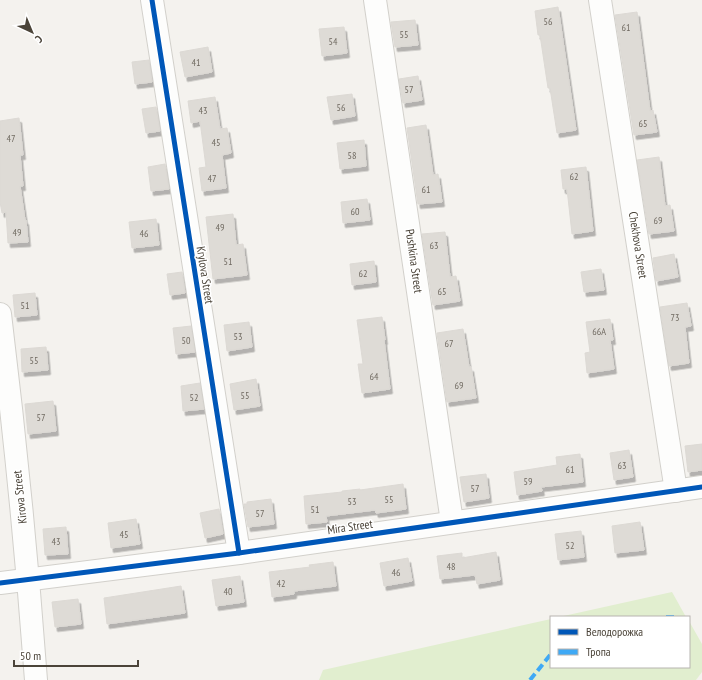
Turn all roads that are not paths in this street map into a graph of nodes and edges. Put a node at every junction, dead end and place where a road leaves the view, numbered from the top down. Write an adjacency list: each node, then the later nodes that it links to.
1 (152, 0): 9 (street, Krylova Street)
2 (375, 0): 8 (street, Pushkina Street)
3 (600, 0): 7 (street, Chekhova Street)
4 (0, 314): 5 (street, Kirova Street)
5 (3, 364): 10 (street, Kirova Street)
6 (702, 486): 7 (street, Mira Street)
7 (676, 491): 8 (street, Mira Street)
8 (452, 522): 9 (street, Mira Street)
9 (239, 553): 10 (street, Mira Street)
10 (28, 579): 11 (street, Mira Street); 12 (street, Kirova Street)
11 (0, 583)
12 (36, 680)

